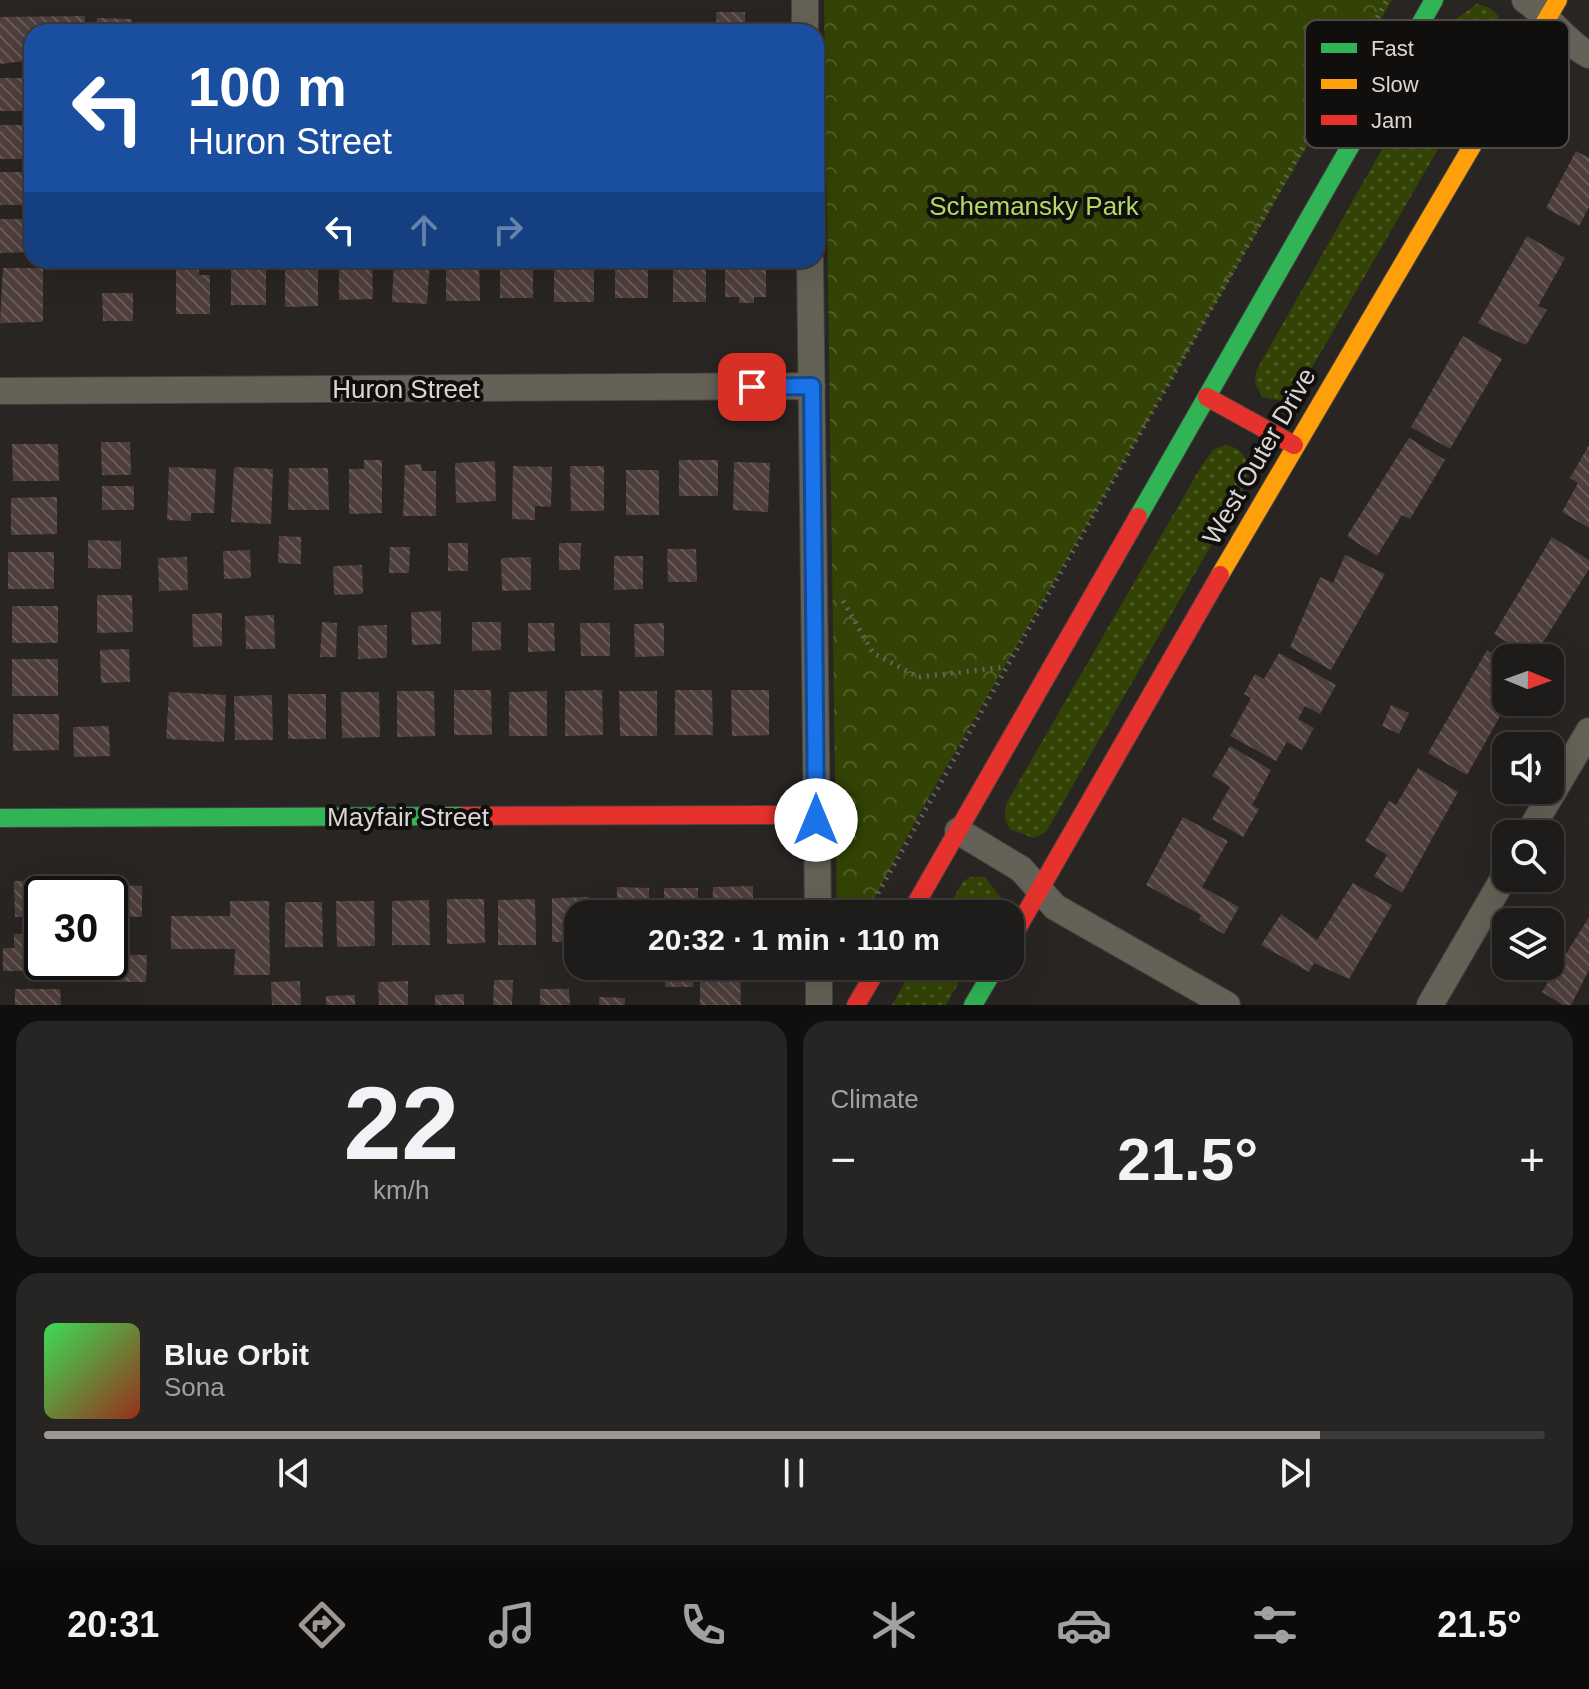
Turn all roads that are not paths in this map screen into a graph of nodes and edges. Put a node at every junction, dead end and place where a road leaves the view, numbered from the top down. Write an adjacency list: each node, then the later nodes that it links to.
1 (805, 0): 6 (street)
2 (1434, 0): 5 (main road)
3 (1525, 0): 4 (street)
4 (1553, 8)
5 (1423, 20)
6 (805, 24)
7 (1569, 36): 8 (street)
8 (1589, 55)
9 (1349, 148): 14 (main road)
10 (1470, 148): 15 (main road, West Outer Drive)
11 (810, 268): 12 (street)
12 (812, 386): 13 (street, Huron Street); 18 (street)
13 (0, 391)
14 (1207, 397): 15 (main road); 20 (main road)
15 (1294, 445): 21 (main road, West Outer Drive)
16 (1589, 731): 19 (street)
17 (0, 818): 18 (main road, Mayfair Street)
18 (816, 820): 23 (street)
19 (1536, 820)
20 (958, 831): 21 (street); 24 (main road)
21 (1040, 890): 25 (main road, West Outer Drive); 32 (street)
22 (1496, 892): 33 (street)
23 (818, 900)
24 (918, 900)
25 (1024, 917)
26 (819, 980): 29 (street)
27 (871, 980): 30 (main road)
28 (988, 980): 31 (main road)
29 (819, 1005)
30 (856, 1005)
31 (973, 1005)
32 (1227, 1005)
33 (1430, 1005)

